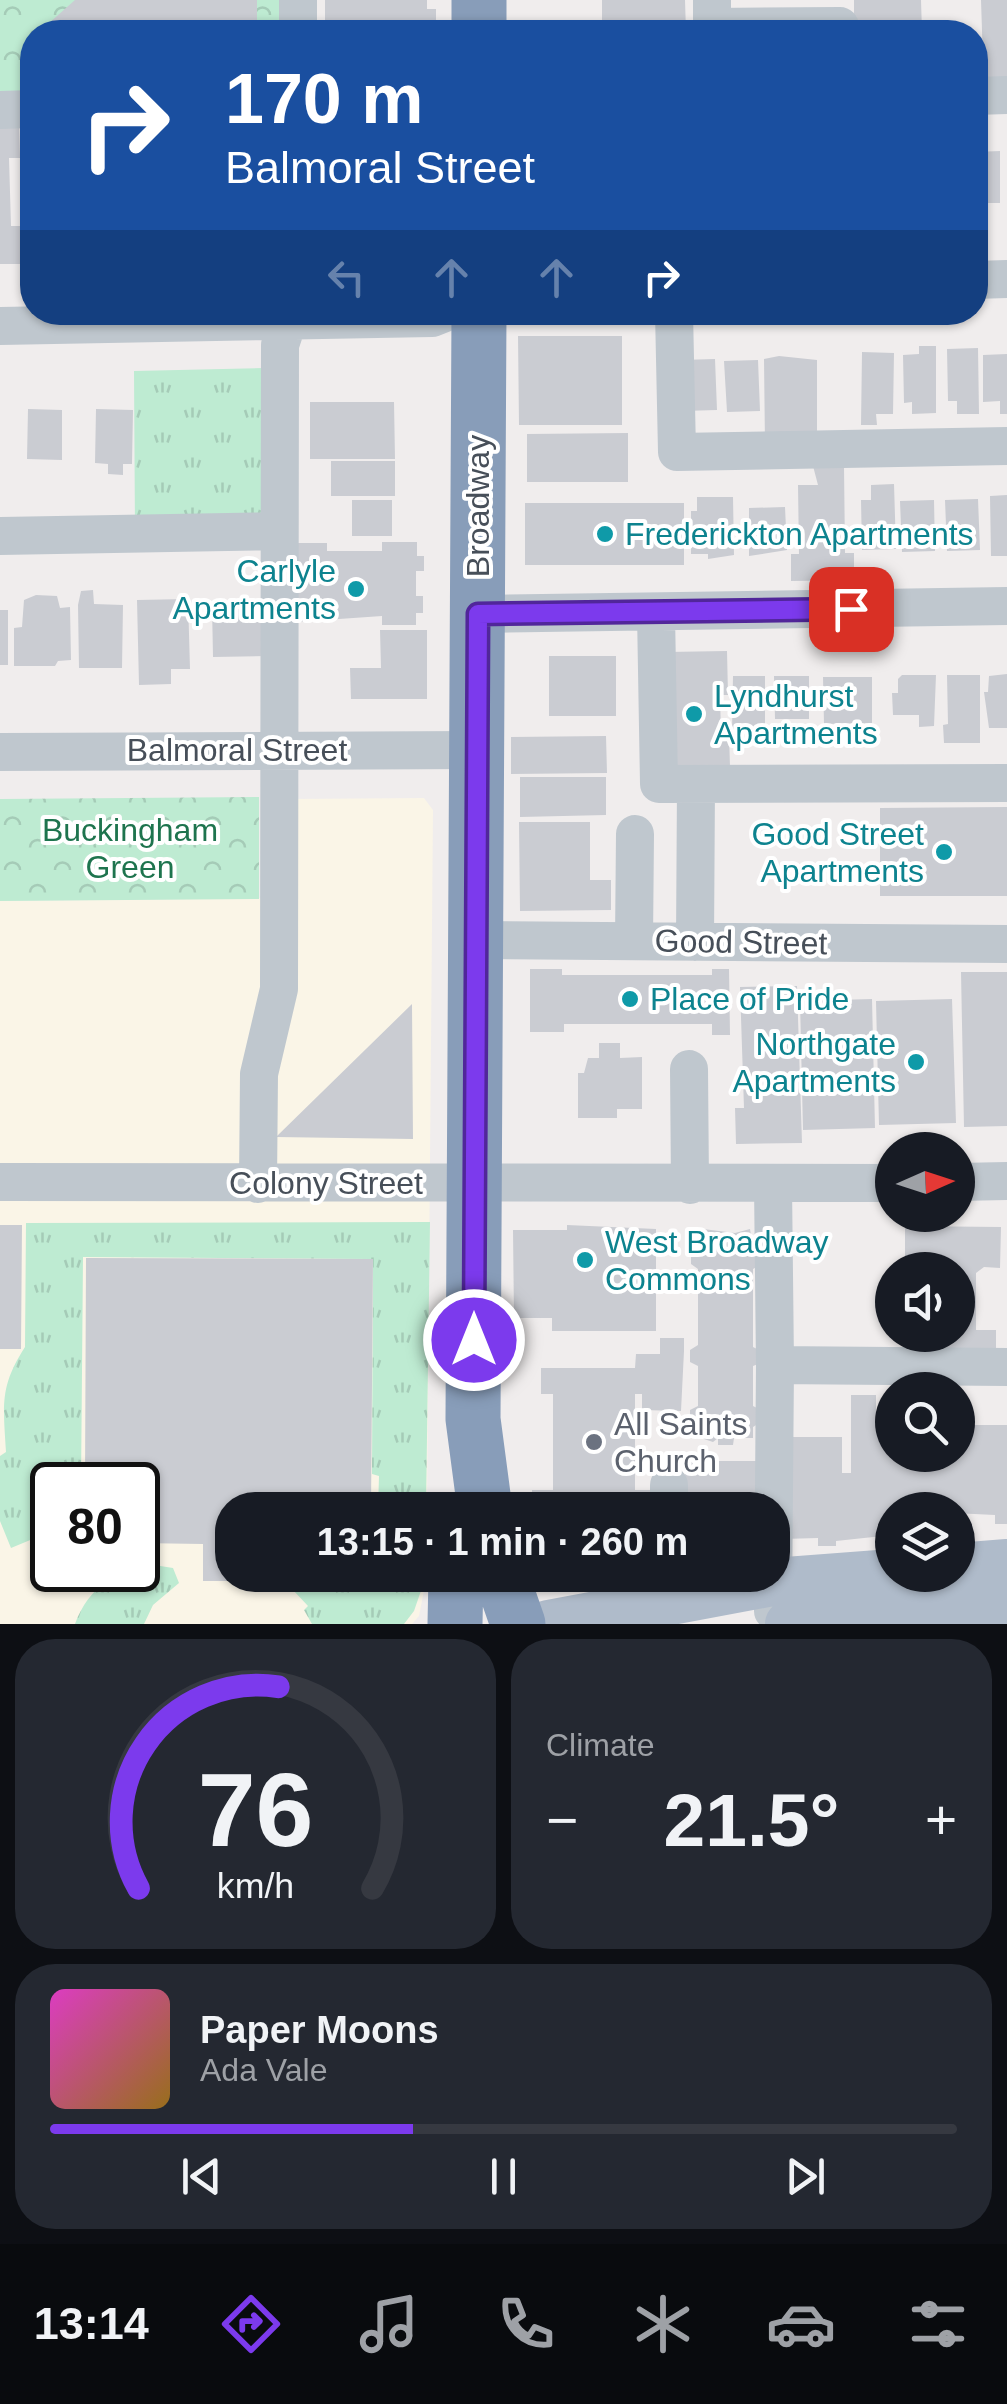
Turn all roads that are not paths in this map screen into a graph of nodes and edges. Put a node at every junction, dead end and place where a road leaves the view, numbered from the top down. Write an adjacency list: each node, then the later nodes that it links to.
1 (29, 325): 5 (street)
2 (287, 325): 7 (street)
3 (478, 325): 11 (highway, Broadway)
4 (674, 325): 6 (street)
5 (0, 326)
6 (1007, 446)
7 (278, 532): 8 (street); 12 (street)
8 (0, 536)
9 (1007, 606): 10 (street)
10 (656, 613): 11 (street); 16 (street)
11 (478, 614): 13 (highway, Broadway)
12 (278, 750): 13 (street, Balmoral Street); 14 (street, Balmoral Street); 28 (street)
13 (475, 750): 18 (highway, Broadway)
14 (0, 752)
15 (1007, 782): 16 (street)
16 (696, 784): 20 (street)
17 (635, 834): 19 (street)
18 (475, 940): 19 (street, Good Street); 26 (highway, Broadway)
19 (634, 941): 20 (street, Good Street)
20 (695, 942): 21 (street, Good Street)
21 (1007, 944)
22 (689, 1069): 29 (street)
23 (0, 1182): 28 (street, Colony Street)
24 (975, 1182): 25 (street)
25 (1007, 1182)
26 (474, 1183): 28 (street, Colony Street); 29 (street, Colony Street); 33 (highway, Broadway)
27 (875, 1183): 30 (street, Colony Street)
28 (258, 1184)
29 (690, 1184): 30 (street, Colony Street)
30 (773, 1184): 31 (street)
31 (775, 1366): 32 (street); 44 (street)
32 (1007, 1367)
33 (473, 1419): 34 (highway, Broadway); 35 (highway, Broadway)
34 (457, 1492)
35 (483, 1492)
36 (1007, 1563): 37 (main road)
37 (975, 1566)
38 (875, 1579): 44 (main road)
39 (456, 1592): 45 (highway)
40 (507, 1592): 46 (highway)
41 (654, 1592): 47 (main road)
42 (694, 1592): 44 (main road)
43 (1007, 1600): 44 (main road)
44 (779, 1610)
45 (455, 1624)
46 (518, 1624)
47 (548, 1624)

